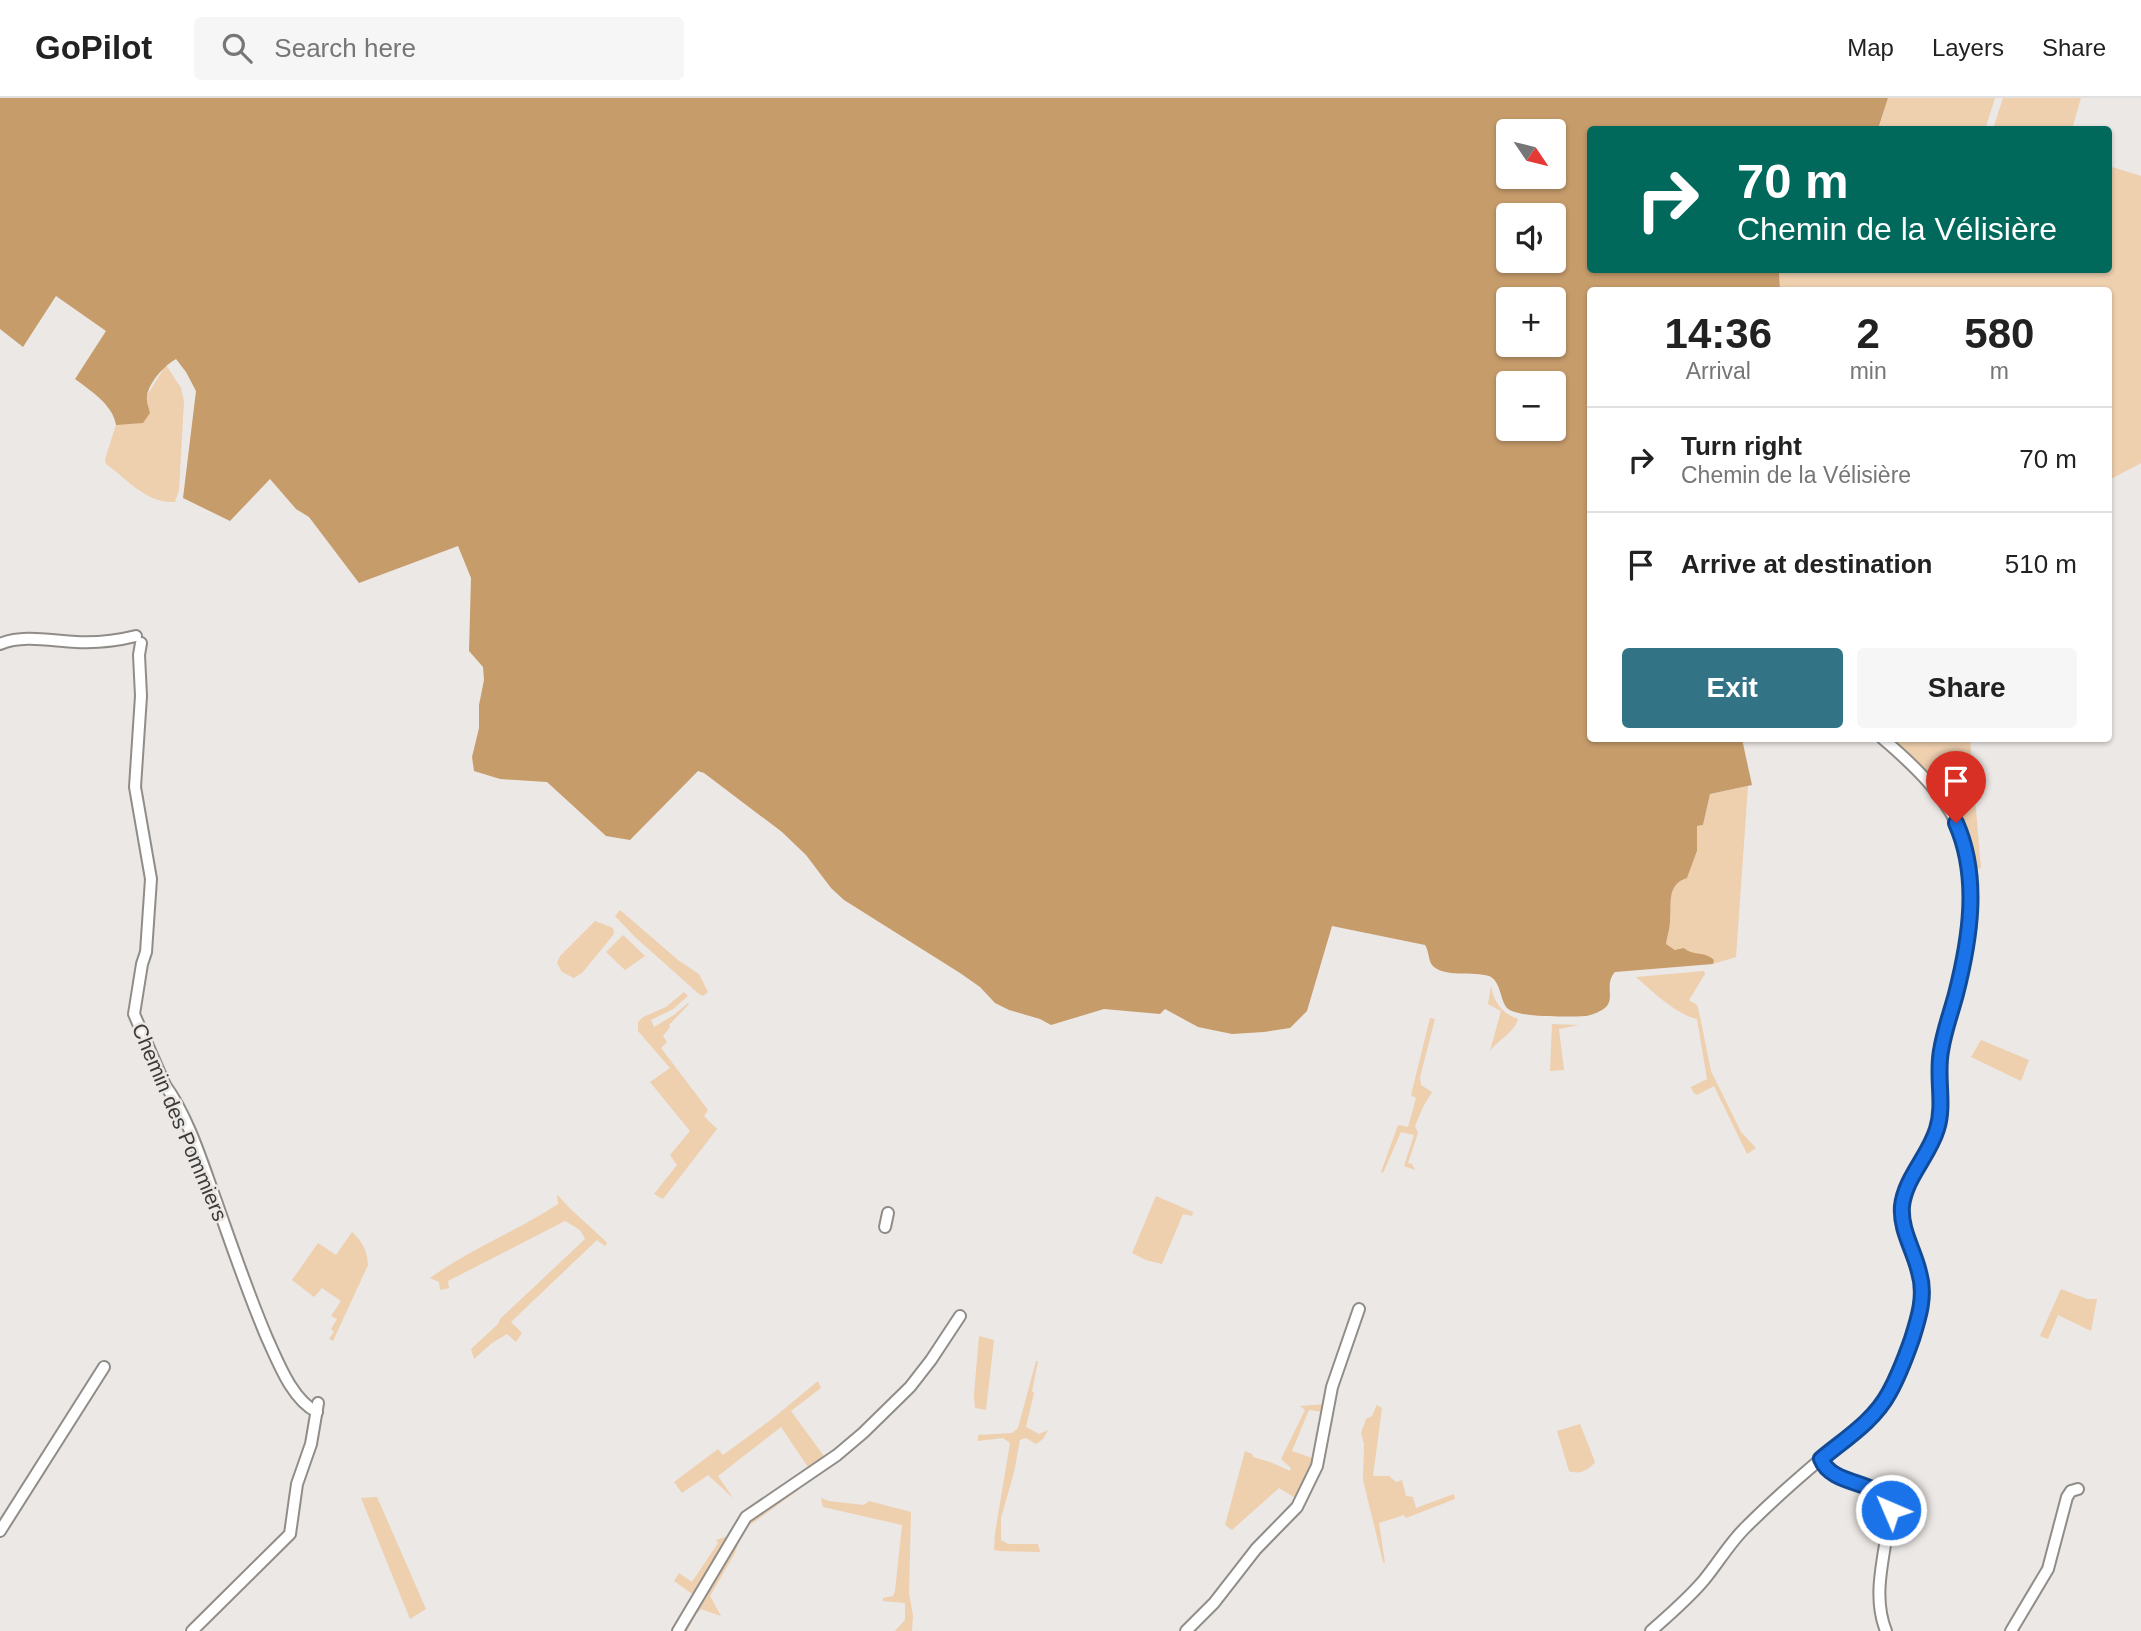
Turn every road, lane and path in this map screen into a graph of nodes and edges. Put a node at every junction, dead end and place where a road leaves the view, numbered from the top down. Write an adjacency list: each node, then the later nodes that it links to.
1 (0, 644): 11 (street, Chemin des Pommiers)
2 (1886, 742): 8 (street)
3 (888, 1213): 4 (street)
4 (897, 1226)
5 (1359, 1309): 13 (street)
6 (960, 1316): 12 (street)
7 (104, 1367): 10 (street)
8 (1821, 1459): 14 (street); 15 (street)
9 (2078, 1489): 16 (street)
10 (0, 1531)
11 (192, 1631)
12 (678, 1631)
13 (1186, 1631)
14 (1651, 1631)
15 (1886, 1631)
16 (2011, 1631)

